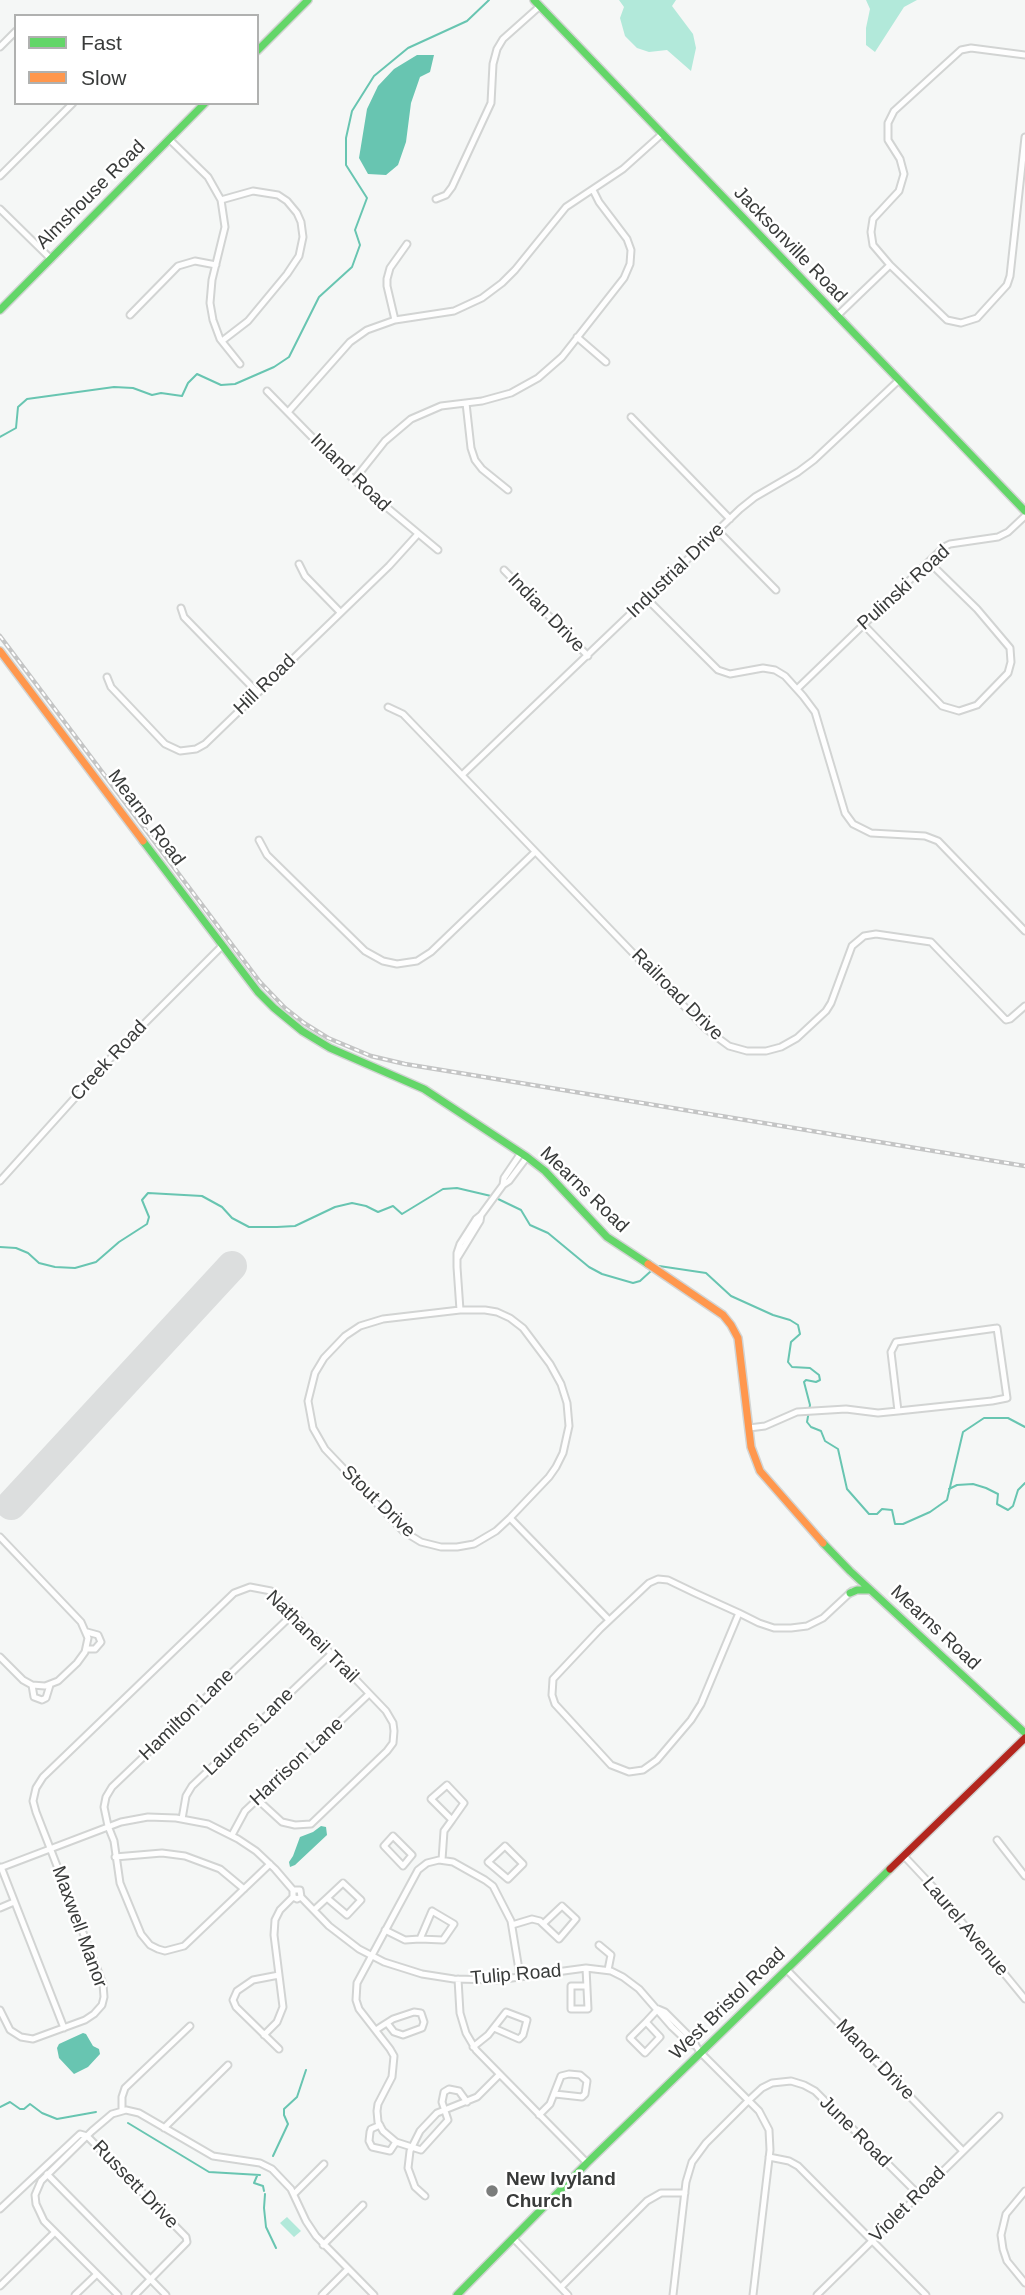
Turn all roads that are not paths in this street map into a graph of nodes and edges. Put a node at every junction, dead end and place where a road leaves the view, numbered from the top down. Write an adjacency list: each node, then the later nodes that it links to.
1 (308, 0): 5 (main road)
2 (537, 3): 9 (main road, Jacksonville Road); 15 (street)
3 (14, 34): 4 (street)
4 (0, 47)
5 (259, 49)
6 (1025, 55): 21 (street)
7 (71, 105): 12 (street)
8 (203, 105): 11 (main road, Almshouse Road)
9 (662, 134): 14 (street); 24 (main road, Jacksonville Road)
10 (1025, 137): 13 (street)
11 (169, 139): 16 (street); 19 (main road, Almshouse Road)
12 (0, 176)
13 (1022, 186): 21 (street)
14 (593, 190): 25 (street); 26 (street)
15 (436, 199)
16 (221, 200): 20 (street); 27 (street)
17 (0, 209): 19 (street)
18 (407, 244): 25 (street)
19 (51, 259): 22 (main road, Almshouse Road)
20 (216, 265): 23 (street); 27 (street)
21 (890, 265): 24 (street)
22 (0, 310)
23 (130, 315)
24 (837, 316): 30 (main road, Jacksonville Road)
25 (395, 320): 33 (street)
26 (577, 337): 28 (street); 32 (street)
27 (222, 341): 29 (street)
28 (606, 362)
29 (240, 364)
30 (899, 380): 37 (main road, Jacksonville Road); 38 (street, Industrial Drive)
31 (267, 391): 33 (street, Inland Road)
32 (466, 403): 35 (street); 36 (street)
33 (288, 412): 35 (street, Inland Road)
34 (631, 417): 38 (street)
35 (354, 480): 40 (street, Inland Road)
36 (508, 490)
37 (1025, 514): 42 (street, Pulinski Road)
38 (730, 519): 39 (street, Industrial Drive)
39 (718, 531): 45 (street); 46 (street, Industrial Drive)
40 (418, 534): 41 (street, Inland Road); 48 (street, Hill Road)
41 (438, 550)
42 (929, 562): 49 (street, Pulinski Road); 49 (street)
43 (299, 564): 48 (street)
44 (504, 570): 51 (street, Indian Drive)
45 (776, 590)
46 (647, 599): 51 (street, Industrial Drive); 53 (street)
47 (181, 608): 54 (street)
48 (340, 612): 54 (street, Hill Road)
49 (863, 624): 53 (street, Pulinski Road)
50 (0, 650): 60 (main road, Mearns Road)
51 (588, 656): 56 (street, Industrial Drive)
52 (107, 677): 54 (street, Hill Road)
53 (797, 689): 59 (street)
54 (257, 692)
55 (388, 706): 56 (street, Railroad Drive)
56 (462, 775): 58 (street, Railroad Drive)
57 (259, 840): 58 (street)
58 (535, 852): 61 (street, Railroad Drive)
59 (1025, 932)
60 (222, 946): 62 (main road, Mearns Road); 63 (street, Creek Road)
61 (1025, 1006)
62 (524, 1155): 64 (street); 66 (main road, Mearns Road)
63 (0, 1181)
64 (460, 1310): 67 (street, Stout Drive); 67 (street, Stout Drive)
65 (898, 1411): 65 (street); 66 (street)
66 (749, 1429): 70 (main road, Mearns Road)
67 (510, 1518): 76 (street)
68 (0, 1537): 77 (street)
69 (254, 1578): 71 (street)
70 (862, 1582): 72 (main road, Mearns Road); 73 (street)
71 (254, 1587): 75 (street, Nathaneil Trail); 92 (street, Nathaneil Trail)
72 (871, 1590): 73 (main road); 84 (main road, Mearns Road)
73 (850, 1593): 74 (street)
74 (739, 1613): 76 (street); 76 (street)
75 (293, 1614): 79 (street, Nathaneil Trail); 89 (street, Hamilton Lane)
76 (609, 1620)
77 (86, 1632): 78 (street); 78 (street)
78 (86, 1649): 82 (street)
79 (331, 1654): 83 (street, Nathaneil Trail); 87 (street, Laurens Lane)
80 (0, 1657): 81 (street)
81 (32, 1685): 82 (street); 82 (street)
82 (50, 1685)
83 (369, 1694): 86 (street, Harrison Lane); 86 (street, Nathaneil Trail)
84 (1025, 1733)
85 (1025, 1738): 93 (main road, West Bristol Road)
86 (258, 1800): 90 (street, Harrison Lane)
87 (182, 1819): 89 (street); 90 (street)
88 (452, 1820): 88 (street); 95 (street)
89 (108, 1826): 92 (street); 94 (street, Hamilton Lane)
90 (232, 1835): 97 (street)
91 (997, 1840): 102 (street)
92 (51, 1849): 99 (street); 128 (street, Maxwell Manor)
93 (904, 1856): 117 (main road, West Bristol Road); 122 (street, Laurel Avenue)
94 (115, 1857): 103 (street); 103 (street, Hamilton Lane)
95 (442, 1860): 100 (street); 101 (street)
96 (488, 1862): 96 (street); 100 (street)
97 (270, 1864): 103 (street, Hamilton Lane); 104 (street)
98 (403, 1866): 98 (street); 101 (street)
99 (1, 1868): 106 (street)
100 (476, 1874): 109 (street)
101 (414, 1876): 111 (street)
102 (1025, 1876)
103 (244, 1889)
104 (293, 1894): 108 (street, Tulip Road); 118 (street)
105 (327, 1898): 105 (street); 108 (street)
106 (14, 1902): 107 (street); 128 (street)
107 (0, 1908)
108 (314, 1910): 114 (street, Tulip Road)
109 (512, 1924): 110 (street); 119 (street)
110 (543, 1924): 110 (street)
111 (385, 1930): 112 (street); 114 (street)
112 (420, 1939): 112 (street)
113 (599, 1945): 116 (street)
114 (372, 1956): 120 (street, Tulip Road); 130 (street)
115 (586, 1968): 116 (street, Tulip Road); 119 (street, Tulip Road); 121 (street)
116 (608, 1970): 123 (street, Tulip Road)
117 (787, 1970): 134 (main road, West Bristol Road); 149 (street, Manor Drive)
118 (279, 1975): 131 (street); 131 (street)
119 (520, 1976): 120 (street, Tulip Road)
120 (458, 1979): 132 (street)
121 (586, 1986): 121 (street)
122 (1025, 2000)
123 (658, 2009): 125 (street); 134 (street, Tulip Road)
124 (0, 2010): 128 (street, Maxwell Manor)
125 (646, 2022): 125 (street)
126 (387, 2023): 126 (street); 130 (street)
127 (190, 2026): 141 (street)
128 (64, 2028)
129 (494, 2028): 129 (street); 132 (street)
130 (376, 2030): 144 (street)
131 (264, 2035): 133 (street)
132 (473, 2046): 136 (street)
133 (279, 2049)
134 (700, 2052): 138 (street, Tulip Road); 151 (main road, West Bristol Road)
135 (228, 2065): 145 (street)
136 (499, 2075): 139 (street); 142 (street)
137 (555, 2094): 137 (street); 142 (street)
138 (749, 2100): 150 (street, Tulip Road); 156 (street, June Road); 159 (street, June Road)
139 (467, 2102): 140 (street); 140 (street)
140 (445, 2109): 148 (street); 148 (street)
141 (122, 2110): 145 (street); 146 (street)
142 (539, 2115): 151 (street)
143 (999, 2116): 149 (street, Violet Road)
144 (380, 2125): 147 (street); 147 (street)
145 (164, 2128): 157 (street)
146 (87, 2136): 153 (street); 155 (street); 169 (street, Russett Drive)
147 (396, 2142): 148 (street)
148 (411, 2148): 160 (street)
149 (963, 2151): 159 (street, Violet Road)
150 (769, 2157): 165 (street); 182 (street, Tulip Road)
151 (587, 2163): 164 (main road, West Bristol Road)
152 (324, 2164): 157 (street)
153 (47, 2174): 158 (street); 169 (street)
154 (1025, 2191): 170 (street)
155 (17, 2193): 158 (street); 162 (street)
156 (685, 2193): 172 (street); 181 (street, June Road)
157 (294, 2194): 166 (street)
158 (35, 2195): 163 (street)
159 (919, 2195): 165 (street, Violet Road)
160 (425, 2196)
161 (363, 2206): 166 (street)
162 (0, 2209)
163 (55, 2232): 168 (street); 171 (street)
164 (514, 2239): 172 (street); 179 (main road, West Bristol Road)
165 (872, 2241): 183 (street, Violet Road); 184 (street)
166 (323, 2245): 167 (street)
167 (348, 2269): 177 (street); 178 (street)
168 (97, 2274): 173 (street); 174 (street)
169 (150, 2279): 175 (street, Russett Drive); 176 (street)
170 (1025, 2283)
171 (0, 2286)
172 (561, 2287): 180 (street)
173 (75, 2295)
174 (118, 2295)
175 (135, 2295)
176 (166, 2295)
177 (322, 2295)
178 (374, 2295)
179 (457, 2295)
180 (568, 2295)
181 (673, 2295)
182 (753, 2295)
183 (817, 2295)
184 (926, 2295)

